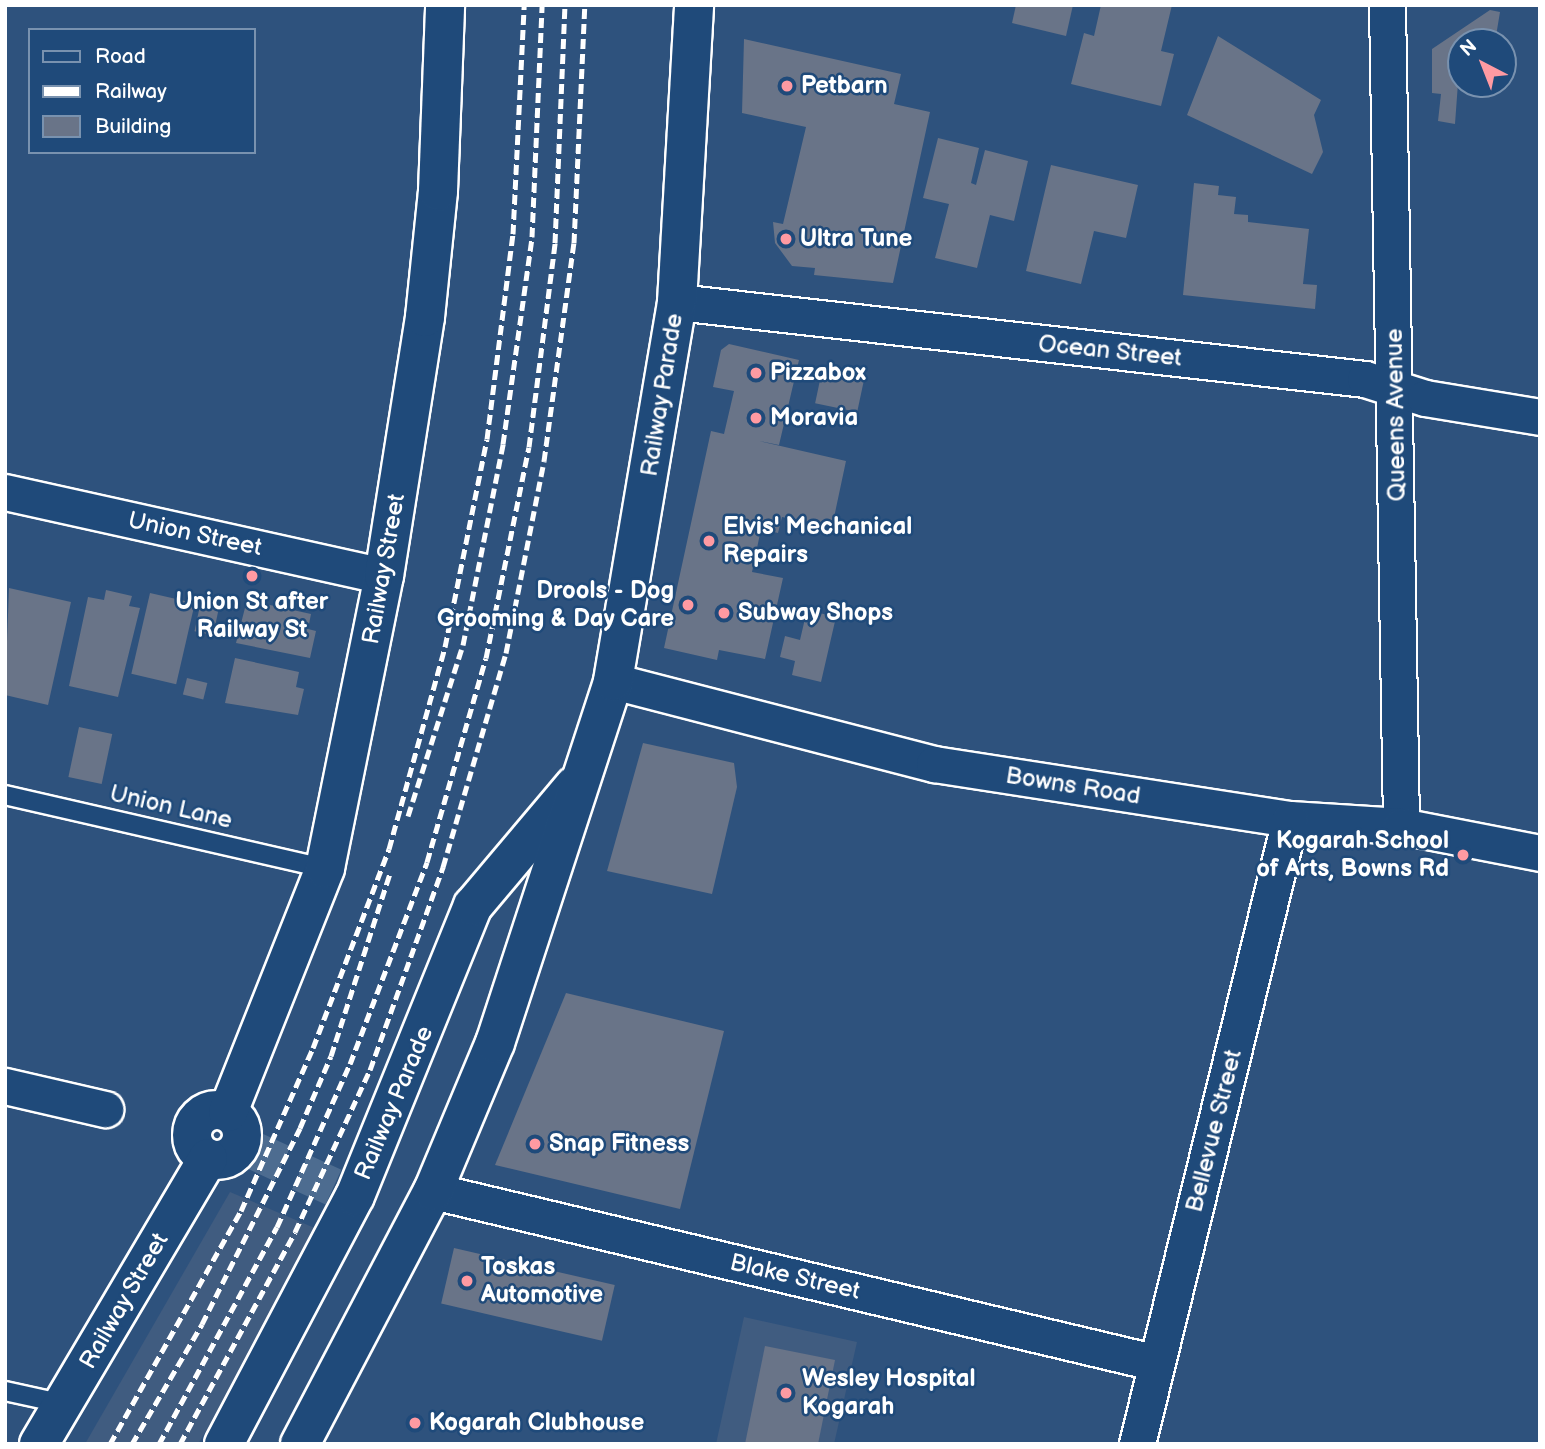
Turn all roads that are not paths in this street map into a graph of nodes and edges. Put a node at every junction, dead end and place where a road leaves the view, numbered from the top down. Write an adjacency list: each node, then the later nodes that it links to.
1 (445, 5): 8 (main road, Railway Street)
2 (694, 5): 4 (main road, Railway Parade)
3 (1391, 14): 5 (street, Queens Avenue)
4 (677, 302): 5 (street, Ocean Street); 9 (main road, Railway Parade)
5 (1396, 388): 6 (street, Ocean Street); 13 (street, Queens Avenue)
6 (1540, 417)
7 (5, 492): 8 (street, Union Street)
8 (384, 576): 15 (main road, Railway Street)
9 (613, 681): 10 (main road, Railway Parade); 12 (street, Bowns Road)
10 (582, 777): 16 (main road, Railway Parade); 17 (main road, Railway Parade)
11 (5, 795): 15 (lane, Union Lane)
12 (1290, 819): 13 (street, Bowns Road); 21 (street, Bellevue Street)
13 (1401, 826): 14 (street, Bowns Road)
14 (1540, 853)
15 (325, 868): 23 (main road, Railway Street)
16 (541, 909): 17 (main road); 20 (main road, Railway Parade)
17 (462, 932): 25 (main road, Railway Parade)
18 (5, 1086): 19 (street)
19 (105, 1109)
20 (433, 1191): 21 (street, Blake Street); 26 (main road, Railway Parade)
21 (1157, 1363): 27 (street, Bellevue Street)
22 (5, 1391): 23 (lane)
23 (64, 1404): 24 (main road, Railway Street)
24 (39, 1444)
25 (224, 1444)
26 (300, 1444)
27 (1137, 1444)

